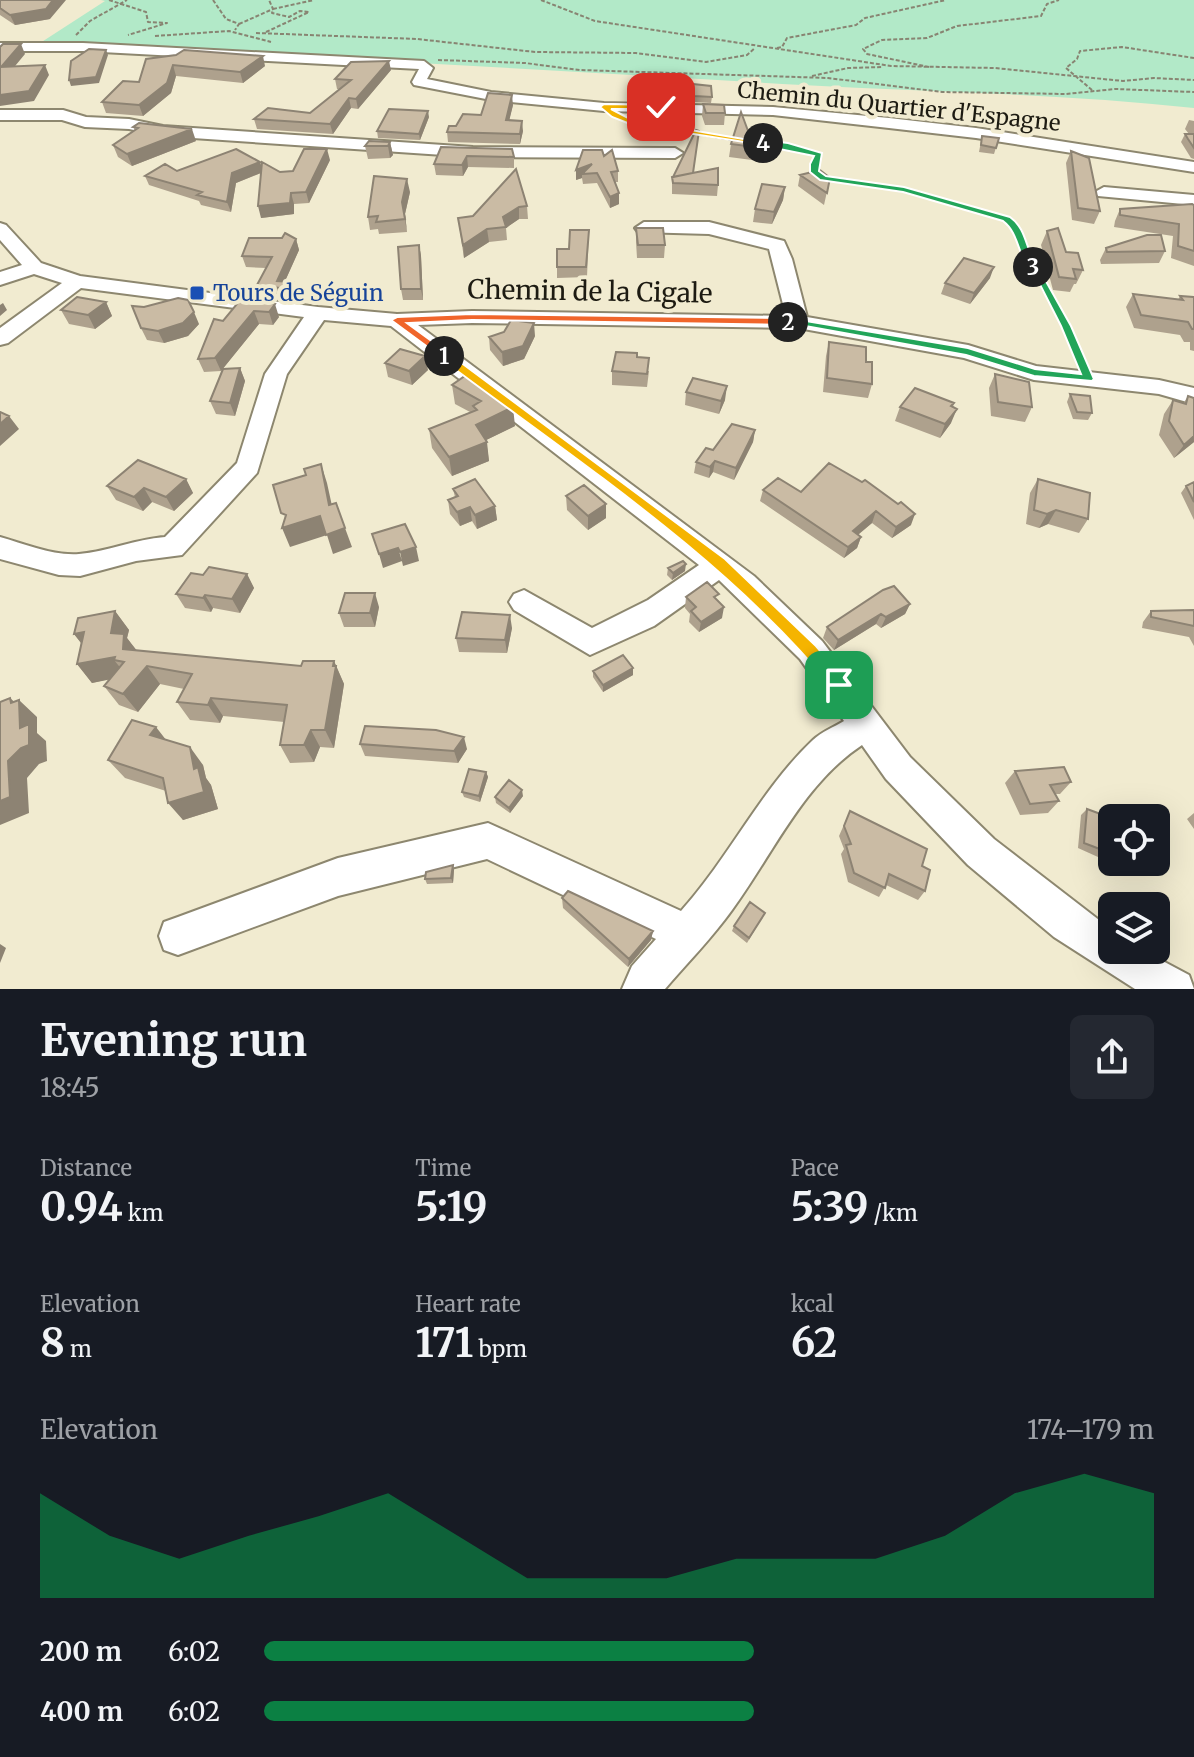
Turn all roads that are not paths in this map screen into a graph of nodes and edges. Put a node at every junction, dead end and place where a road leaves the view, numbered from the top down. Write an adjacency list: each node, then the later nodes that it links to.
1 (17, 41): 2 (street)
2 (0, 45): 5 (street, Chemin du Quartier d'Espagne)
3 (0, 115): 4 (street)
4 (675, 153)
5 (1194, 167)
6 (1104, 192): 7 (street)
7 (1194, 200)
8 (644, 228): 15 (street)
9 (0, 229): 10 (street, Chemin de la Cigale)
10 (34, 267): 11 (street); 12 (street, Chemin de la Cigale)
11 (0, 279)
12 (77, 282): 13 (street, Chemin de la Cigale); 16 (street)
13 (318, 313): 14 (street, Chemin de la Cigale); 18 (street)
14 (397, 320): 15 (street, Chemin de la Cigale); 19 (street)
15 (798, 322): 17 (street, Chemin de la Cigale)
16 (0, 338)
17 (1194, 396)
18 (0, 548)
19 (720, 563): 20 (street); 21 (street)
20 (524, 602)
21 (867, 724): 22 (street); 25 (street)
22 (689, 934): 23 (street); 24 (street)
23 (178, 936)
24 (642, 989)
25 (1175, 989)

